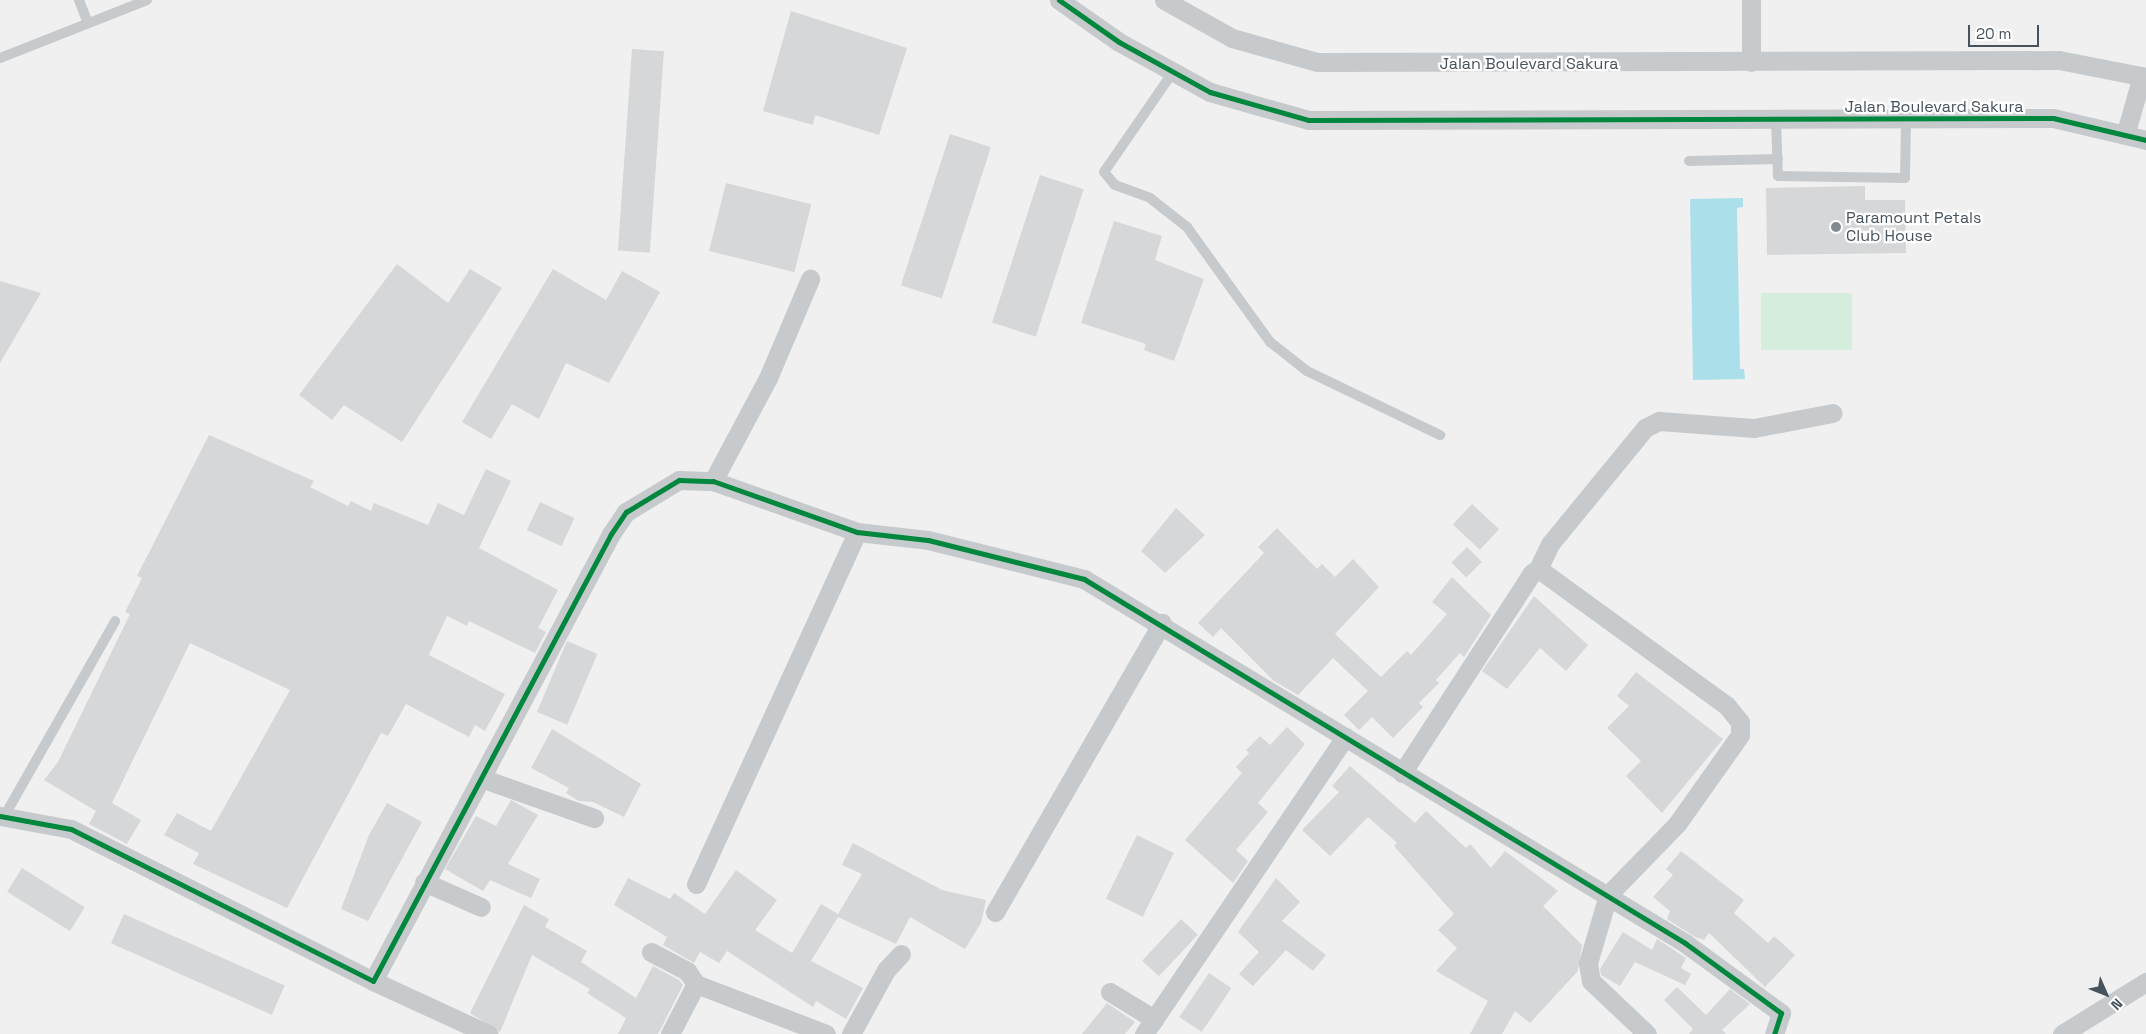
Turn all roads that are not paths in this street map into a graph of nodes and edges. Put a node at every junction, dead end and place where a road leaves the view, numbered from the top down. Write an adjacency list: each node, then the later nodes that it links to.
1 (79, 0): 6 (lane)
2 (148, 0): 6 (lane)
3 (1059, 0): 9 (street, Jalan Boulevard Sakura)
4 (1164, 0): 8 (street, Jalan Boulevard Sakura)
5 (1751, 0): 8 (street)
6 (88, 23): 7 (lane)
7 (0, 58)
8 (1751, 62): 10 (street, Jalan Boulevard Sakura)
9 (1173, 72): 12 (street, Jalan Boulevard Sakura); 19 (lane)
10 (2144, 77): 13 (street)
11 (1906, 119): 12 (street, Jalan Boulevard Sakura); 13 (street, Jalan Boulevard Sakura); 15 (lane)
12 (1776, 120): 15 (lane)
13 (2126, 132): 14 (street, Jalan Boulevard Sakura)
14 (2146, 140)
15 (1778, 159): 16 (lane)
16 (1689, 161)
17 (810, 279): 20 (street)
18 (1833, 413): 22 (street)
19 (1440, 435)
20 (712, 481): 21 (street); 27 (street)
21 (857, 532): 24 (street); 31 (street)
22 (1537, 571): 26 (street); 32 (street)
23 (115, 621): 28 (lane)
24 (1162, 623): 25 (street); 34 (street)
25 (1345, 737): 26 (street); 41 (street)
26 (1402, 774): 32 (street)
27 (481, 778): 29 (street); 30 (street)
28 (2, 815): 37 (street)
29 (594, 818)
30 (424, 882): 33 (street); 37 (street)
31 (696, 884)
32 (1608, 895): 46 (street); 47 (street)
33 (481, 907)
34 (995, 912)
35 (651, 952): 39 (street)
36 (902, 954): 45 (street)
37 (373, 981): 42 (street)
38 (2146, 982): 48 (street)
39 (696, 984): 43 (street); 44 (street)
40 (1110, 992): 41 (street)
41 (1149, 1027)
42 (488, 1034)
43 (670, 1034)
44 (826, 1034)
45 (851, 1034)
46 (1647, 1034)
47 (1774, 1034)
48 (2062, 1034)

